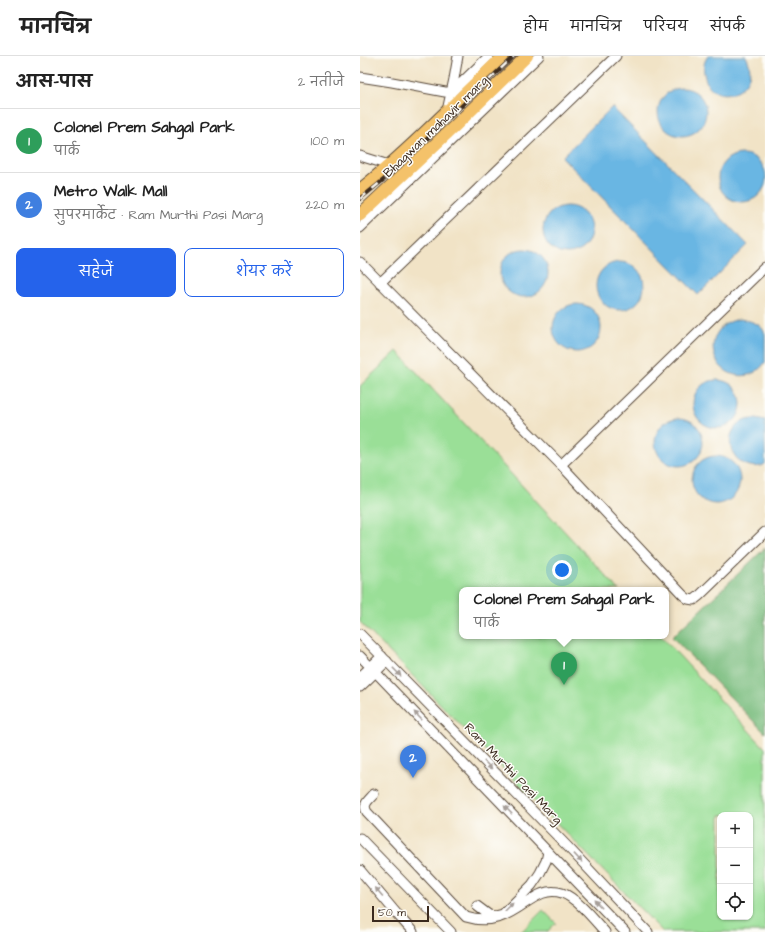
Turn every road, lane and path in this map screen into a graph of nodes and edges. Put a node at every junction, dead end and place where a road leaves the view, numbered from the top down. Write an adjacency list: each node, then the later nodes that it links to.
1 (458, 56): 8 (street)
2 (489, 56): 8 (street)
3 (504, 56): 9 (main road, Bhagwan mahavir marg)
4 (528, 56): 13 (main road, Bhagwan mahavir marg)
5 (539, 56): 14 (street)
6 (616, 56): 17 (street)
7 (360, 77): 8 (street)
8 (452, 92): 9 (street)
9 (447, 112): 11 (main road, Bhagwan mahavir marg)
10 (360, 156): 11 (street)
11 (389, 165): 12 (main road, Bhagwan mahavir marg)
12 (360, 190)
13 (360, 215)
14 (360, 228)
15 (360, 262): 17 (street)
16 (765, 267): 18 (street)
17 (380, 283): 18 (street)
18 (561, 465): 19 (street)
19 (765, 532)
20 (360, 634): 22 (street, Ram Murthi Pasi Marg)
21 (360, 656): 23 (street)
22 (384, 659): 23 (street); 37 (street, Ram Murthi Pasi Marg, one-way to 37)
23 (373, 670): 24 (street); 25 (street); 28 (street, one-way to 23)
24 (360, 677)
25 (360, 687)
26 (374, 794): 32 (street)
27 (360, 838): 34 (street)
28 (548, 852): 30 (street, one-way to 28); 36 (street, one-way to 28)
29 (360, 870): 33 (street, one-way to 29)
30 (477, 906)
31 (518, 919): 35 (street)
32 (483, 929)
33 (413, 932)
34 (451, 932)
35 (605, 932)
36 (625, 932)
37 (648, 932)

